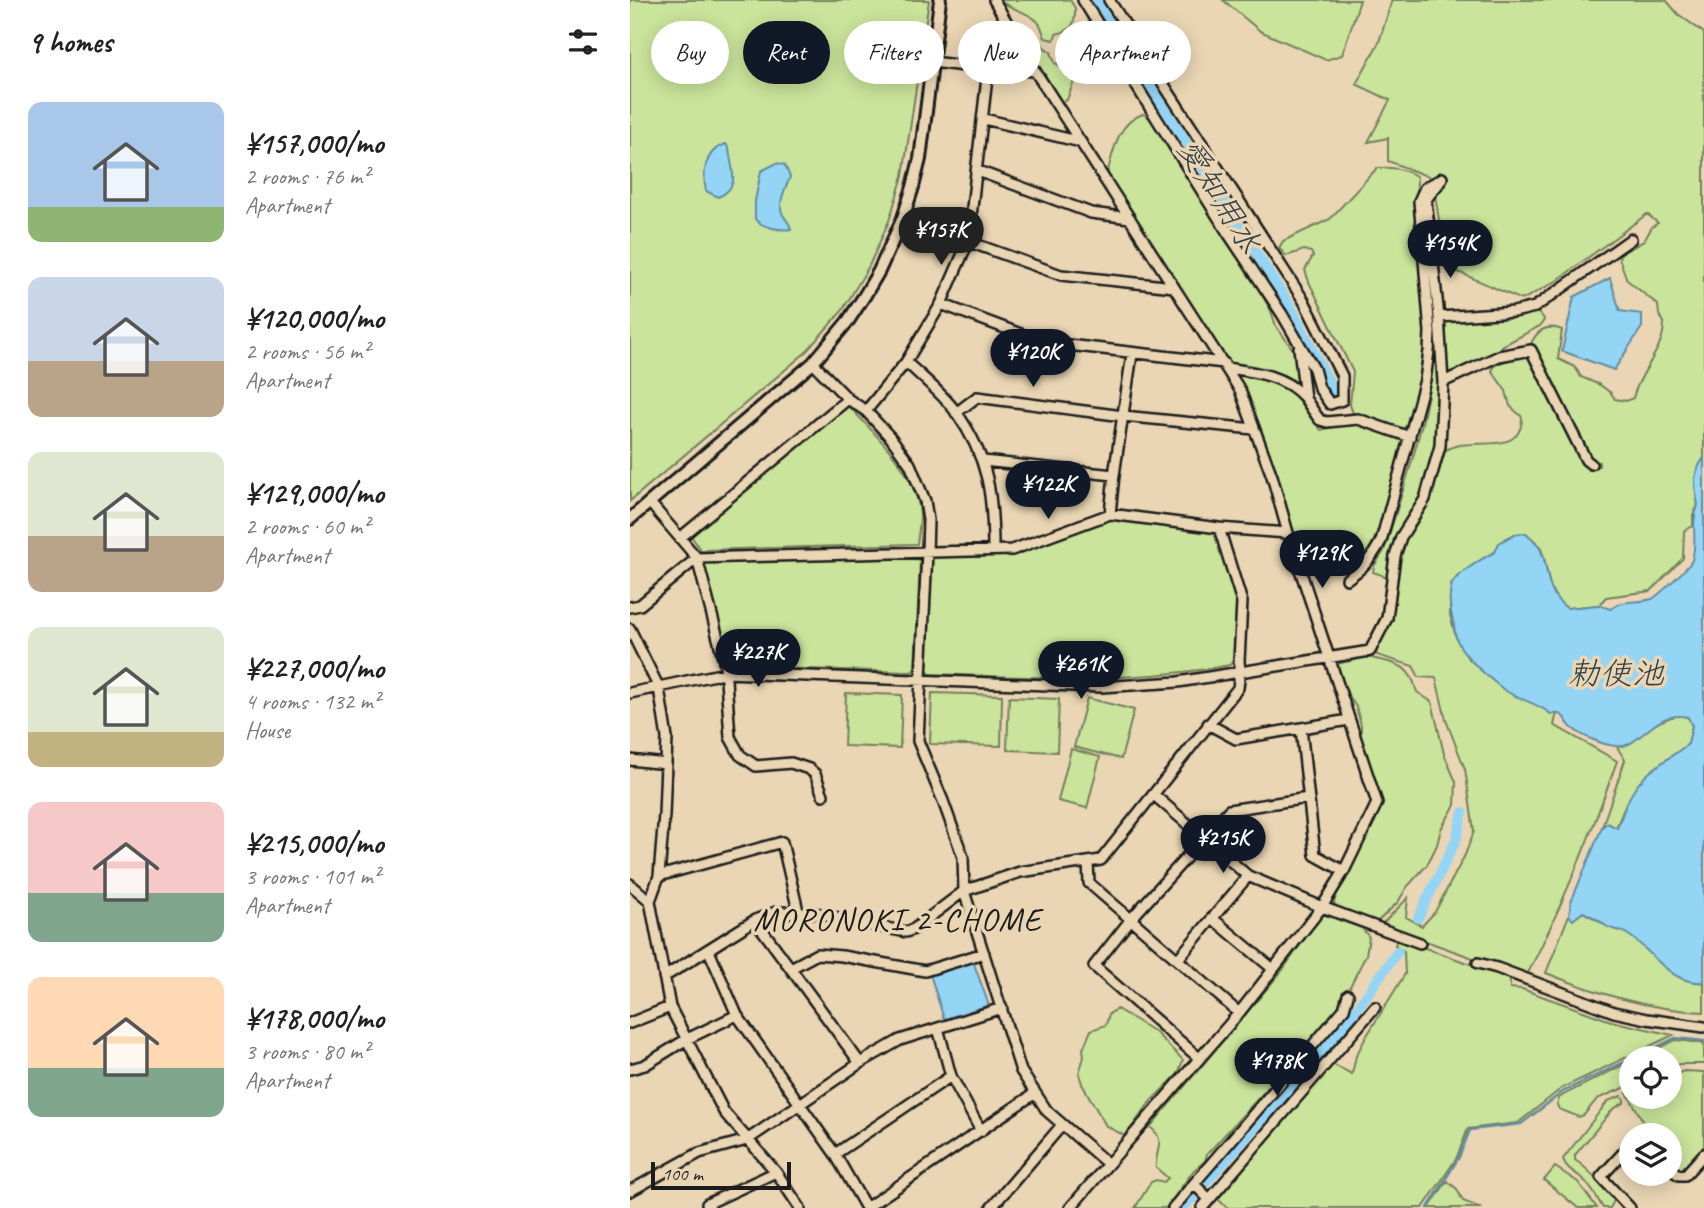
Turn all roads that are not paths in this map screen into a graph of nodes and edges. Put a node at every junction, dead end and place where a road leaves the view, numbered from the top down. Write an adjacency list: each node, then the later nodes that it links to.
1 (940, 0): 5 (street)
2 (994, 0): 6 (street)
3 (1083, 0): 20 (street)
4 (1109, 0): 20 (street)
5 (937, 21)
6 (1006, 21)
7 (1041, 80): 11 (street)
8 (929, 84): 13 (street)
9 (987, 84): 10 (street)
10 (984, 119): 11 (street); 12 (street)
11 (1081, 142): 14 (street)
12 (978, 171): 14 (street); 16 (street)
13 (903, 218): 16 (street); 23 (street)
14 (1130, 218): 17 (street)
15 (1630, 239): 19 (street)
16 (968, 242): 17 (street); 18 (street)
17 (1174, 287): 24 (street)
18 (941, 304): 21 (street); 22 (street)
19 (1439, 317): 25 (street); 32 (street)
20 (1298, 343): 26 (street)
21 (1132, 354): 24 (street); 30 (street)
22 (906, 362): 28 (street); 29 (street)
23 (813, 363): 27 (street); 36 (street)
24 (1225, 365): 26 (street); 31 (street)
25 (1443, 382): 34 (street); 48 (street)
26 (1305, 398): 32 (street)
27 (848, 399): 28 (street); 41 (street)
28 (866, 411): 43 (street)
29 (956, 412): 30 (street); 33 (street)
30 (1123, 416): 31 (street); 35 (street)
31 (1254, 429): 40 (street)
32 (1410, 437): 45 (street)
33 (983, 461): 35 (street); 42 (street)
34 (1591, 464)
35 (1114, 475): 37 (street)
36 (650, 503): 38 (street); 41 (street)
37 (1110, 514): 39 (street); 42 (street)
38 (630, 519)
39 (1219, 528): 40 (street); 49 (street)
40 (1288, 533): 48 (street)
41 (680, 538): 44 (street)
42 (993, 550): 43 (street)
43 (927, 552): 44 (street); 51 (street)
44 (696, 558): 46 (street); 50 (street)
45 (1348, 579)
46 (630, 607)
47 (630, 629): 52 (street)
48 (1329, 656): 49 (street); 54 (street)
49 (1240, 672): 51 (street); 55 (street)
50 (725, 673): 51 (street); 52 (street); 59 (street)
51 (921, 681): 68 (street)
52 (659, 688): 53 (street); 58 (street)
53 (630, 693)
54 (1349, 720): 56 (street); 64 (street)
55 (1208, 724): 56 (street); 60 (street)
56 (1301, 728): 61 (street)
57 (630, 760): 58 (street)
58 (666, 764): 65 (street)
59 (823, 795)
60 (1154, 795): 62 (street); 63 (street)
61 (1308, 797): 62 (street); 64 (street)
62 (1204, 839): 66 (street); 73 (street)
63 (1088, 863): 68 (street); 73 (street)
64 (1344, 871): 70 (street)
65 (659, 876): 69 (street); 71 (street)
66 (1248, 876): 70 (street); 72 (street)
67 (630, 884): 69 (street)
68 (964, 891): 71 (street); 77 (street)
69 (650, 901): 82 (street)
70 (1322, 907): 75 (street); 81 (street)
71 (798, 911): 74 (street)
72 (1212, 918): 78 (street); 81 (street)
73 (1131, 919): 78 (street); 93 (street)
74 (755, 920): 76 (street); 80 (street)
75 (1420, 943)
76 (709, 951): 82 (street); 88 (street)
77 (984, 953): 80 (street); 86 (street)
78 (1178, 959): 87 (street)
79 (1478, 963): 90 (street)
80 (791, 968): 94 (street)
81 (1273, 969): 87 (street)
82 (664, 977): 84 (street)
83 (1348, 995): 108 (street)
84 (670, 1007): 89 (street); 92 (street)
85 (1376, 1007): 110 (street)
86 (1002, 1008): 91 (street); 97 (street)
87 (1239, 1013): 93 (street)
88 (737, 1015): 92 (street); 98 (street)
89 (630, 1023)
90 (1704, 1027)
91 (938, 1028): 94 (street); 96 (street)
92 (687, 1039): 95 (street); 101 (street)
93 (1199, 1058): 105 (street)
94 (860, 1063): 98 (street)
95 (630, 1069)
96 (951, 1076): 100 (street); 102 (street)
97 (1034, 1094): 99 (street); 100 (street)
98 (799, 1105): 101 (street); 102 (street)
99 (1062, 1125): 105 (street); 114 (street)
100 (981, 1131): 113 (street)
101 (747, 1140): 106 (street); 109 (street)
102 (835, 1154): 113 (street)
103 (1619, 1157): 118 (street)
104 (1702, 1161): 107 (street)
105 (1108, 1164): 115 (street)
106 (776, 1172): 111 (street); 112 (street)
107 (1682, 1175)
108 (1195, 1186): 110 (street); 116 (street)
109 (630, 1191)
110 (1208, 1198): 117 (street)
111 (709, 1208)
112 (800, 1208)
113 (866, 1208)
114 (991, 1208)
115 (1070, 1208)
116 (1174, 1208)
117 (1202, 1208)
118 (1630, 1208)

